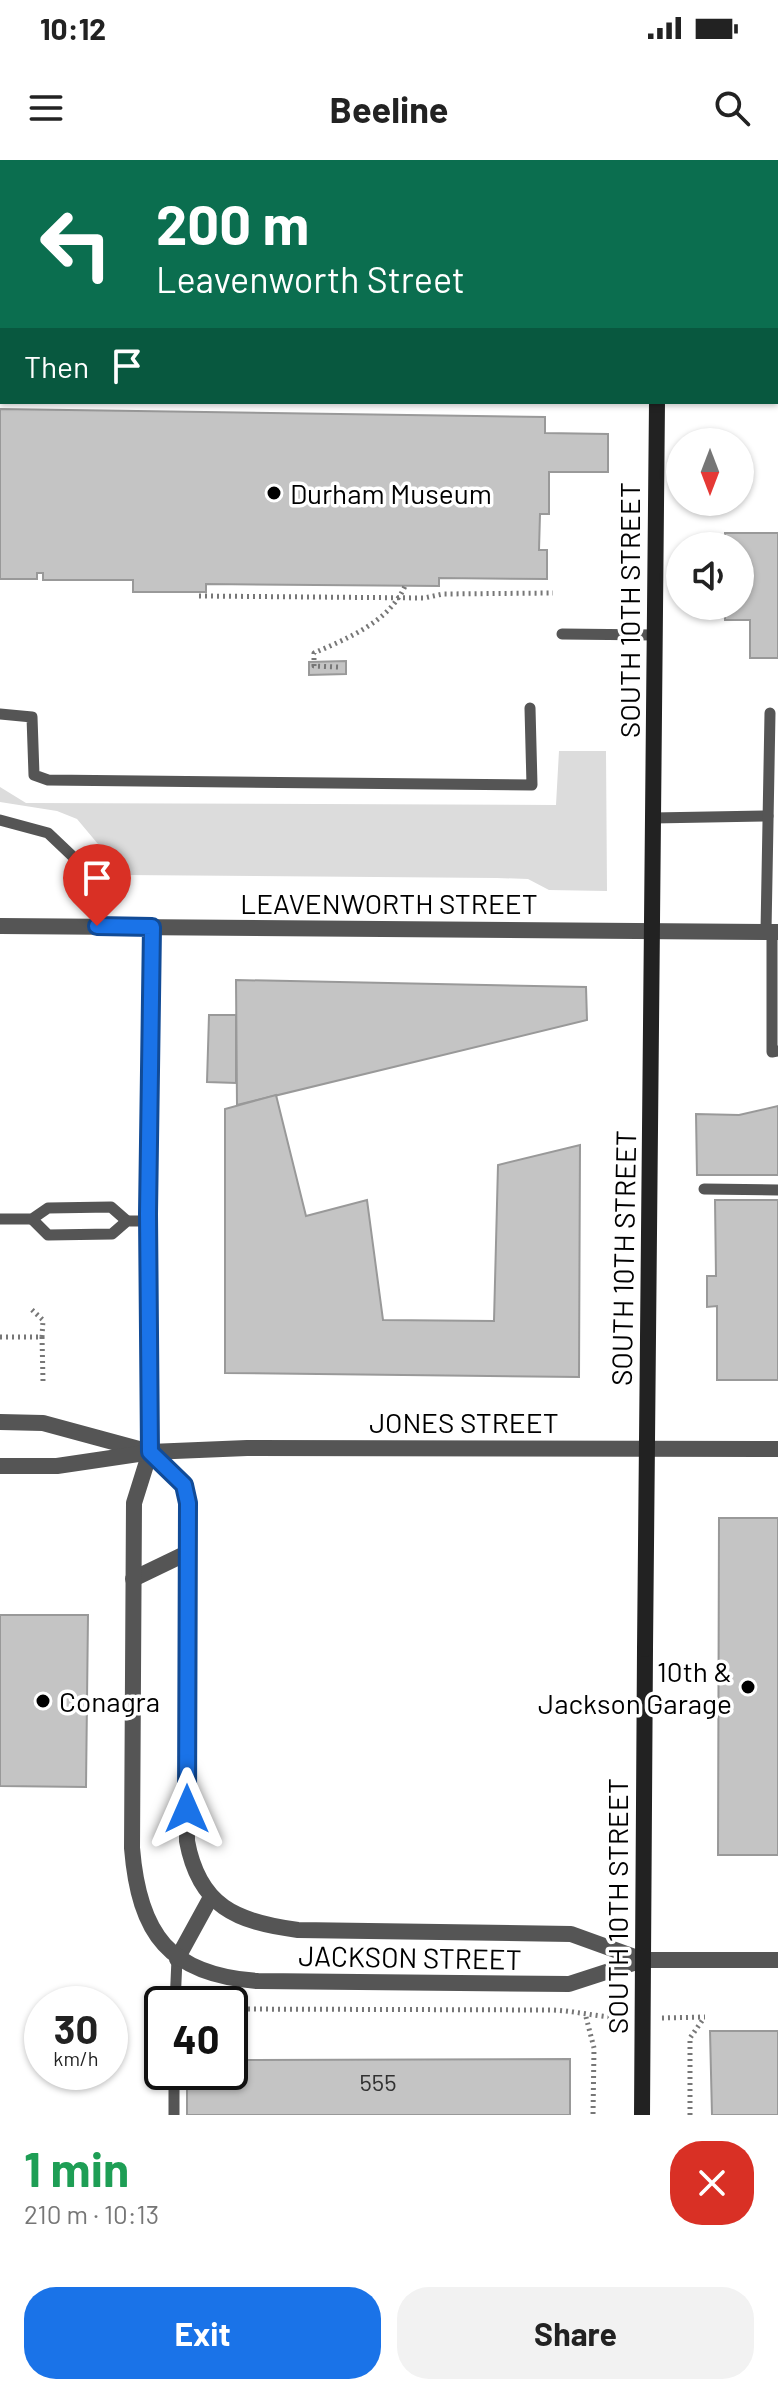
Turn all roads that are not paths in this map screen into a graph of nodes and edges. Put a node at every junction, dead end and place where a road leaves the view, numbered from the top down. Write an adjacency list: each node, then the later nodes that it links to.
1 (657, 404): 3 (main road, SOUTH 10TH STREET, bridge)
2 (562, 634): 3 (lane)
3 (655, 635): 8 (main road, SOUTH 10TH STREET, bridge)
4 (530, 708): 6 (lane)
5 (770, 713): 7 (lane)
6 (0, 714)
7 (768, 816): 8 (lane); 13 (lane)
8 (653, 818): 29 (main road, SOUTH 10TH STREET, bridge)
9 (0, 820): 11 (lane)
10 (0, 926): 11 (street, LEAVENWORTH STREET)
11 (97, 926): 12 (street, LEAVENWORTH STREET)
12 (152, 927): 13 (street, LEAVENWORTH STREET); 20 (street)
13 (772, 932): 14 (lane)
14 (778, 1051)
15 (704, 1189): 16 (lane)
16 (778, 1190)
17 (0, 1219): 18 (lane)
18 (32, 1219): 19 (lane); 19 (lane)
19 (127, 1221): 20 (lane)
20 (148, 1221): 23 (street)
21 (0, 1422): 23 (street, JONES STREET)
22 (778, 1449): 23 (street, JONES STREET)
23 (150, 1452): 24 (street, JONES STREET); 25 (street); 26 (street)
24 (0, 1466)
25 (187, 1553): 26 (street); 27 (street)
26 (133, 1579): 28 (street)
27 (211, 1897): 28 (street); 29 (street, JACKSON STREET)
28 (177, 1959): 29 (street, JACKSON STREET); 31 (lane)
29 (643, 1960): 30 (street, JACKSON STREET); 34 (main road, SOUTH 10TH STREET)
30 (778, 1960)
31 (176, 1986)
32 (174, 2090): 33 (lane)
33 (174, 2115)
34 (642, 2115)

